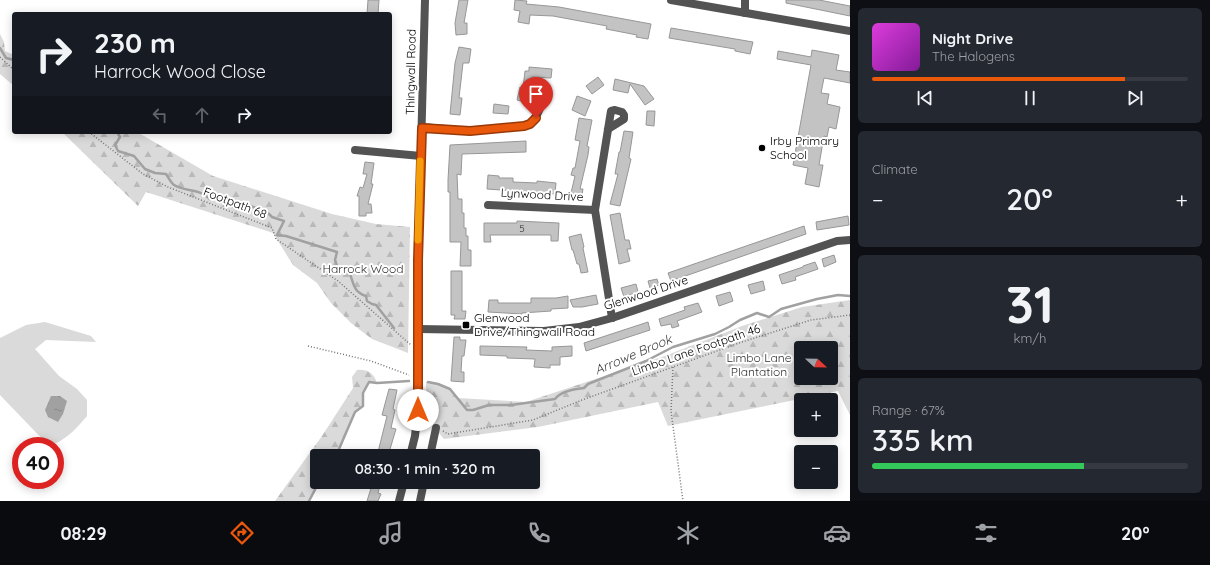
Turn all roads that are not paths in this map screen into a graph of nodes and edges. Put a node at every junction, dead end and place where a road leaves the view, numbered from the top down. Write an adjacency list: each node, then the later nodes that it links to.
1 (425, 0): 7 (street, Thingwall Road)
2 (671, 0): 4 (street)
3 (745, 0): 4 (street)
4 (745, 13): 5 (street)
5 (850, 31)
6 (546, 93): 7 (street)
7 (422, 128): 10 (street, Thingwall Road)
8 (608, 129): 12 (street)
9 (355, 150): 10 (street)
10 (421, 156): 15 (street, Thingwall Road)
11 (488, 205): 12 (street, Lynwood Drive)
12 (595, 210): 14 (street)
13 (850, 240): 14 (street, Glenwood Drive)
14 (612, 318): 15 (street, Glenwood Drive)
15 (418, 329): 17 (street, Thingwall Road)
16 (436, 428): 18 (street)
17 (412, 449)
18 (432, 449)
19 (403, 489): 21 (street)
20 (423, 489): 22 (street)
21 (400, 501)
22 (420, 501)

